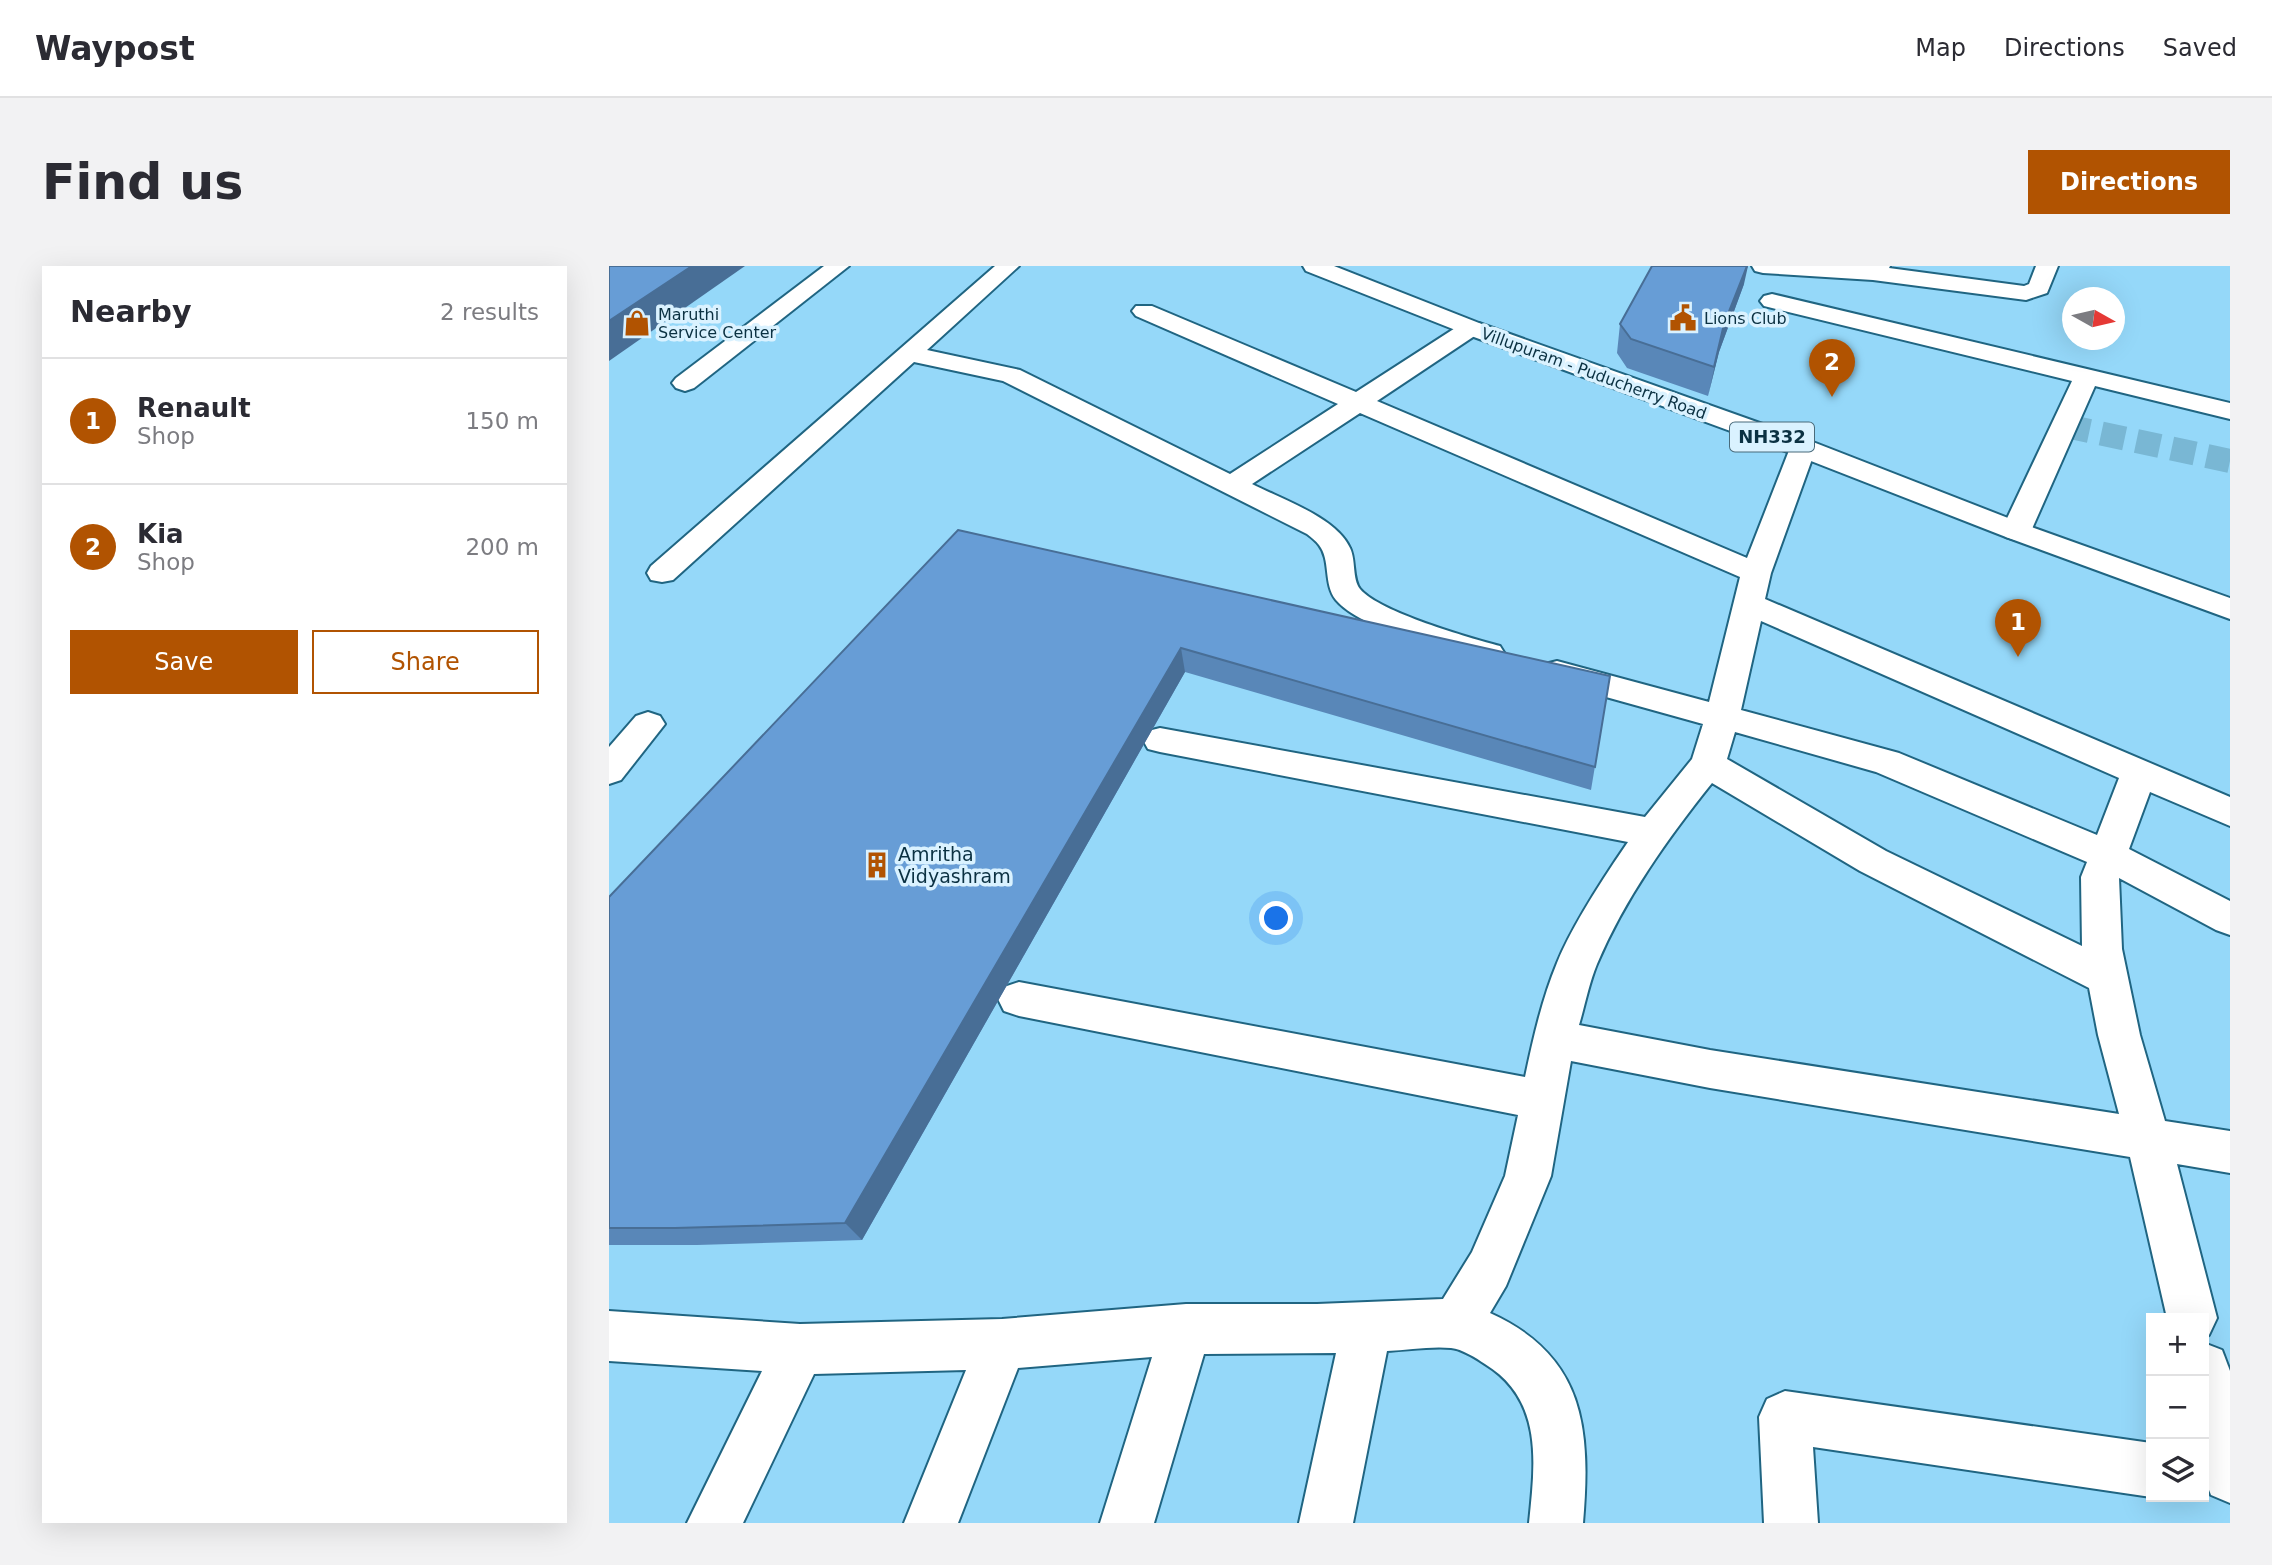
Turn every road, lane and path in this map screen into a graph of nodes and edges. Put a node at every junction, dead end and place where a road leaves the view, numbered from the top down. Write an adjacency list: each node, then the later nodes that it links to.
1 (838, 266): 12 (main road)
2 (1008, 266): 10 (main road)
3 (1763, 266): 6 (main road)
4 (2047, 266): 6 (main road)
5 (1332, 269): 9 (main road, Villupuram - Puducherry Road / NH332)
6 (1876, 270)
7 (1772, 301): 11 (main road)
8 (1144, 312): 13 (main road)
9 (1471, 328): 13 (main road); 15 (main road, Villupuram - Puducherry Road / NH332)
10 (909, 354): 16 (main road); 18 (main road)
11 (2087, 376): 14 (main road); 17 (main road)
12 (685, 383)
13 (1356, 403): 16 (main road); 19 (main road)
14 (2230, 411)
15 (1803, 448): 17 (main road, Villupuram - Puducherry Road / NH332); 19 (main road)
16 (1232, 485): 21 (main road)
17 (2016, 531): 20 (main road, Villupuram - Puducherry Road / NH332)
18 (662, 573)
19 (1752, 588): 21 (main road); 26 (main road)
20 (2230, 609)
21 (1723, 715): 24 (main road); 29 (main road)
22 (648, 724): 25 (main road)
23 (1160, 740): 28 (main road)
24 (1708, 764): 28 (main road); 31 (main road)
25 (609, 771)
26 (2139, 772): 27 (main road); 29 (main road)
27 (2230, 812)
28 (1654, 834): 33 (main road)
29 (2106, 854): 30 (main road); 31 (main road)
30 (2230, 919)
31 (2108, 978): 35 (main road)
32 (1019, 999): 34 (main road)
33 (1554, 1039): 34 (main road); 35 (main road)
34 (1543, 1100): 38 (main road)
35 (2148, 1138): 36 (main road); 37 (main road)
36 (2230, 1152)
37 (2191, 1313)
38 (1456, 1323): 39 (main road); 53 (main road)
39 (1367, 1326): 40 (main road); 52 (main road)
40 (1186, 1329): 42 (main road); 51 (main road)
41 (614, 1344): 43 (main road)
42 (1002, 1344): 43 (main road); 50 (main road)
43 (800, 1349): 49 (main road)
44 (2206, 1376): 46 (main road)
45 (2146, 1469): 54 (main road)
46 (2230, 1476)
47 (2209, 1478): 48 (main road)
48 (2230, 1481)
49 (714, 1523)
50 (931, 1523)
51 (1127, 1523)
52 (1326, 1523)
53 (1556, 1523)
54 (1791, 1523)

